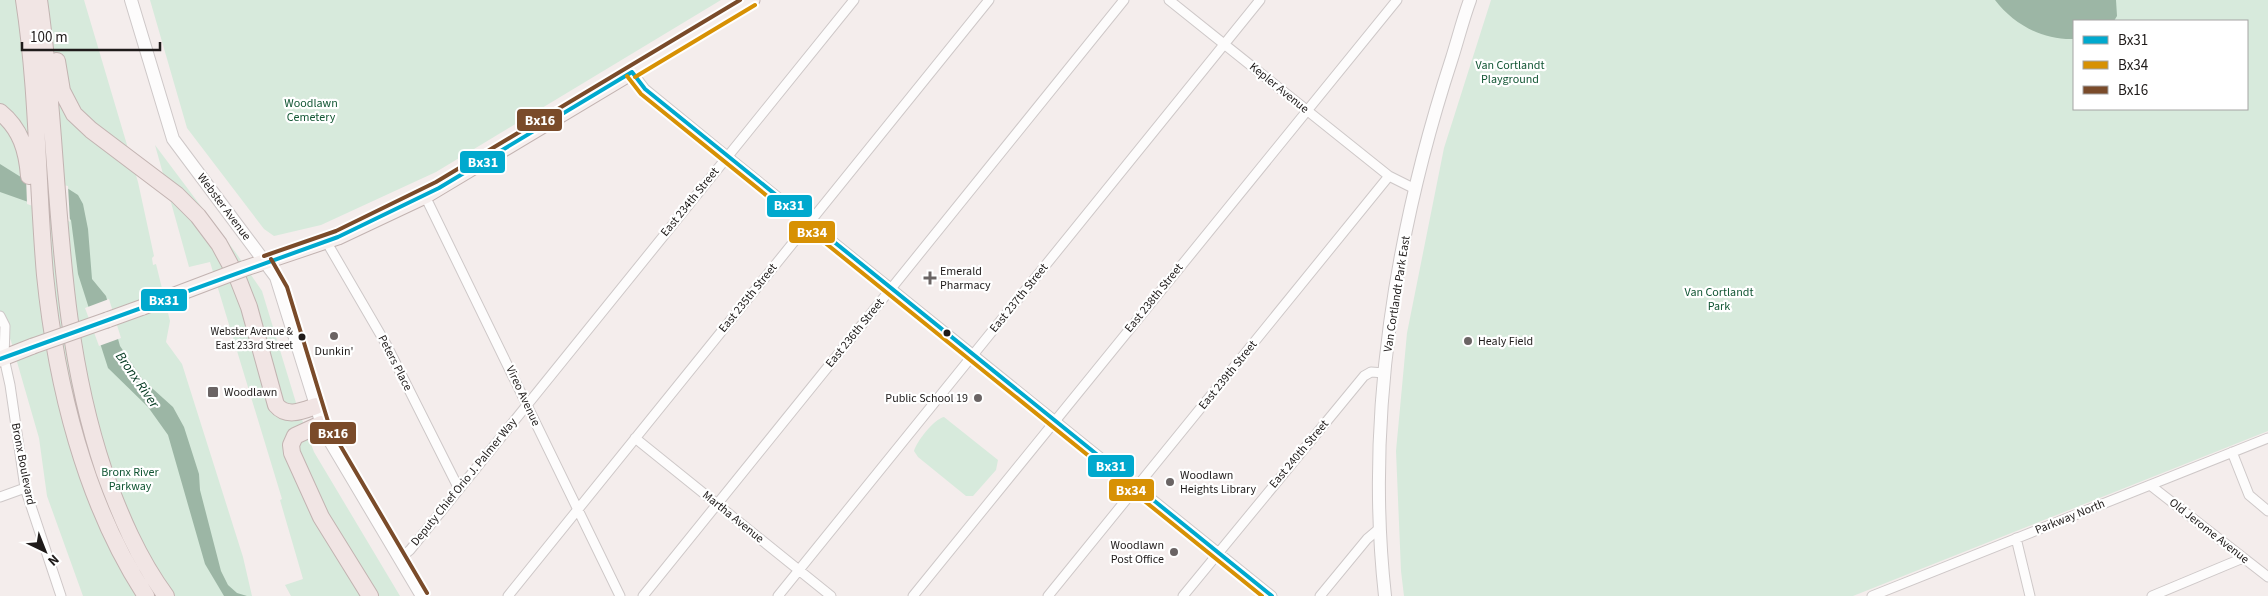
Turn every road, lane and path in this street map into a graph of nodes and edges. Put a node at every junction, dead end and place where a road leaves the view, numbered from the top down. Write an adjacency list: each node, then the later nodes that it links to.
1 (24, 0): 18 (highway)
2 (40, 0): 56 (highway)
3 (47, 0): 31 (highway)
4 (131, 0): 24 (main road, Webster Avenue)
5 (752, 0): 14 (main road)
6 (854, 0): 17 (street, East 234th Street)
7 (989, 0): 22 (street, East 235th Street)
8 (1124, 0): 25 (street, East 236th Street)
9 (1169, 0): 13 (street, Kepler Avenue)
10 (1260, 0): 13 (street, East 237th Street)
11 (1397, 0): 15 (street, East 238th Street)
12 (1470, 0): 20 (main road, Van Cortlandt Park East)
13 (1224, 44): 15 (street, Kepler Avenue); 27 (street, East 237th Street)
14 (632, 72): 17 (street); 21 (main road)
15 (1307, 110): 19 (street, Kepler Avenue); 32 (street, East 238th Street)
16 (0, 112): 18 (highway)
17 (727, 156): 22 (street); 30 (street, East 234th Street)
18 (34, 175): 46 (highway)
19 (1389, 176): 20 (street); 38 (street, East 239th Street)
20 (1415, 189): 29 (main road, Van Cortlandt Park East)
21 (425, 196): 23 (main road); 30 (street, Vireo Avenue)
22 (809, 222): 25 (street); 34 (street, East 235th Street)
23 (326, 241): 24 (main road); 40 (street, Peters Place)
24 (266, 262): 28 (main road, bridge); 31 (main road, Webster Avenue)
25 (891, 288): 27 (street); 42 (street, East 236th Street)
26 (0, 316): 28 (street, Bronx Boulevard)
27 (973, 355): 32 (street); 51 (street, East 237th Street)
28 (1, 357): 39 (street, Bronx Boulevard)
29 (1385, 373): 45 (main road, Van Cortlandt Park East); 48 (street, East 240th Street)
30 (527, 404): 40 (street, Deputy Chief Orio J. Palmer Way); 43 (street, Vireo Avenue)
31 (316, 406): 33 (main road, Webster Avenue)
32 (1054, 421): 38 (street); 64 (street, East 238th Street)
33 (321, 424): 49 (main road, Webster Avenue); 57 (highway)
34 (635, 438): 42 (street, Martha Avenue); 43 (street, East 235th Street)
35 (2268, 438): 36 (street, Parkway North)
36 (2232, 452): 37 (street, Parkway North); 44 (street)
37 (2150, 485): 47 (street, Parkway North); 50 (street, Old Jerome Avenue)
38 (1136, 487): 48 (street); 65 (street, East 239th Street)
39 (25, 488): 41 (street); 53 (street, Bronx Boulevard)
40 (458, 489): 49 (street, Deputy Chief Orio J. Palmer Way)
41 (0, 497)
42 (717, 504): 51 (street, Martha Avenue); 61 (street, East 236th Street)
43 (577, 509): 59 (street, East 235th Street); 60 (street, Vireo Avenue)
44 (2268, 510)
45 (1380, 528): 68 (street); 69 (main road, Van Cortlandt Park East)
46 (112, 536): 54 (highway); 55 (highway)
47 (2016, 538): 70 (street, Parkway North); 71 (street)
48 (1218, 553): 66 (street, East 240th Street); 67 (street)
49 (400, 558): 58 (main road, Webster Avenue)
50 (2243, 558): 52 (street, Old Jerome Avenue); 72 (street)
51 (799, 570): 62 (street, East 237th Street); 63 (street, Martha Avenue)
52 (2268, 577)
53 (61, 596)
54 (135, 596)
55 (146, 596)
56 (166, 596)
57 (370, 596)
58 (422, 596)
59 (508, 596)
60 (620, 596)
61 (643, 596)
62 (778, 596)
63 (831, 596)
64 (913, 596)
65 (1048, 596)
66 (1183, 596)
67 (1272, 596)
68 (1320, 596)
69 (1385, 596)
70 (1872, 596)
71 (2030, 596)
72 (2152, 596)

